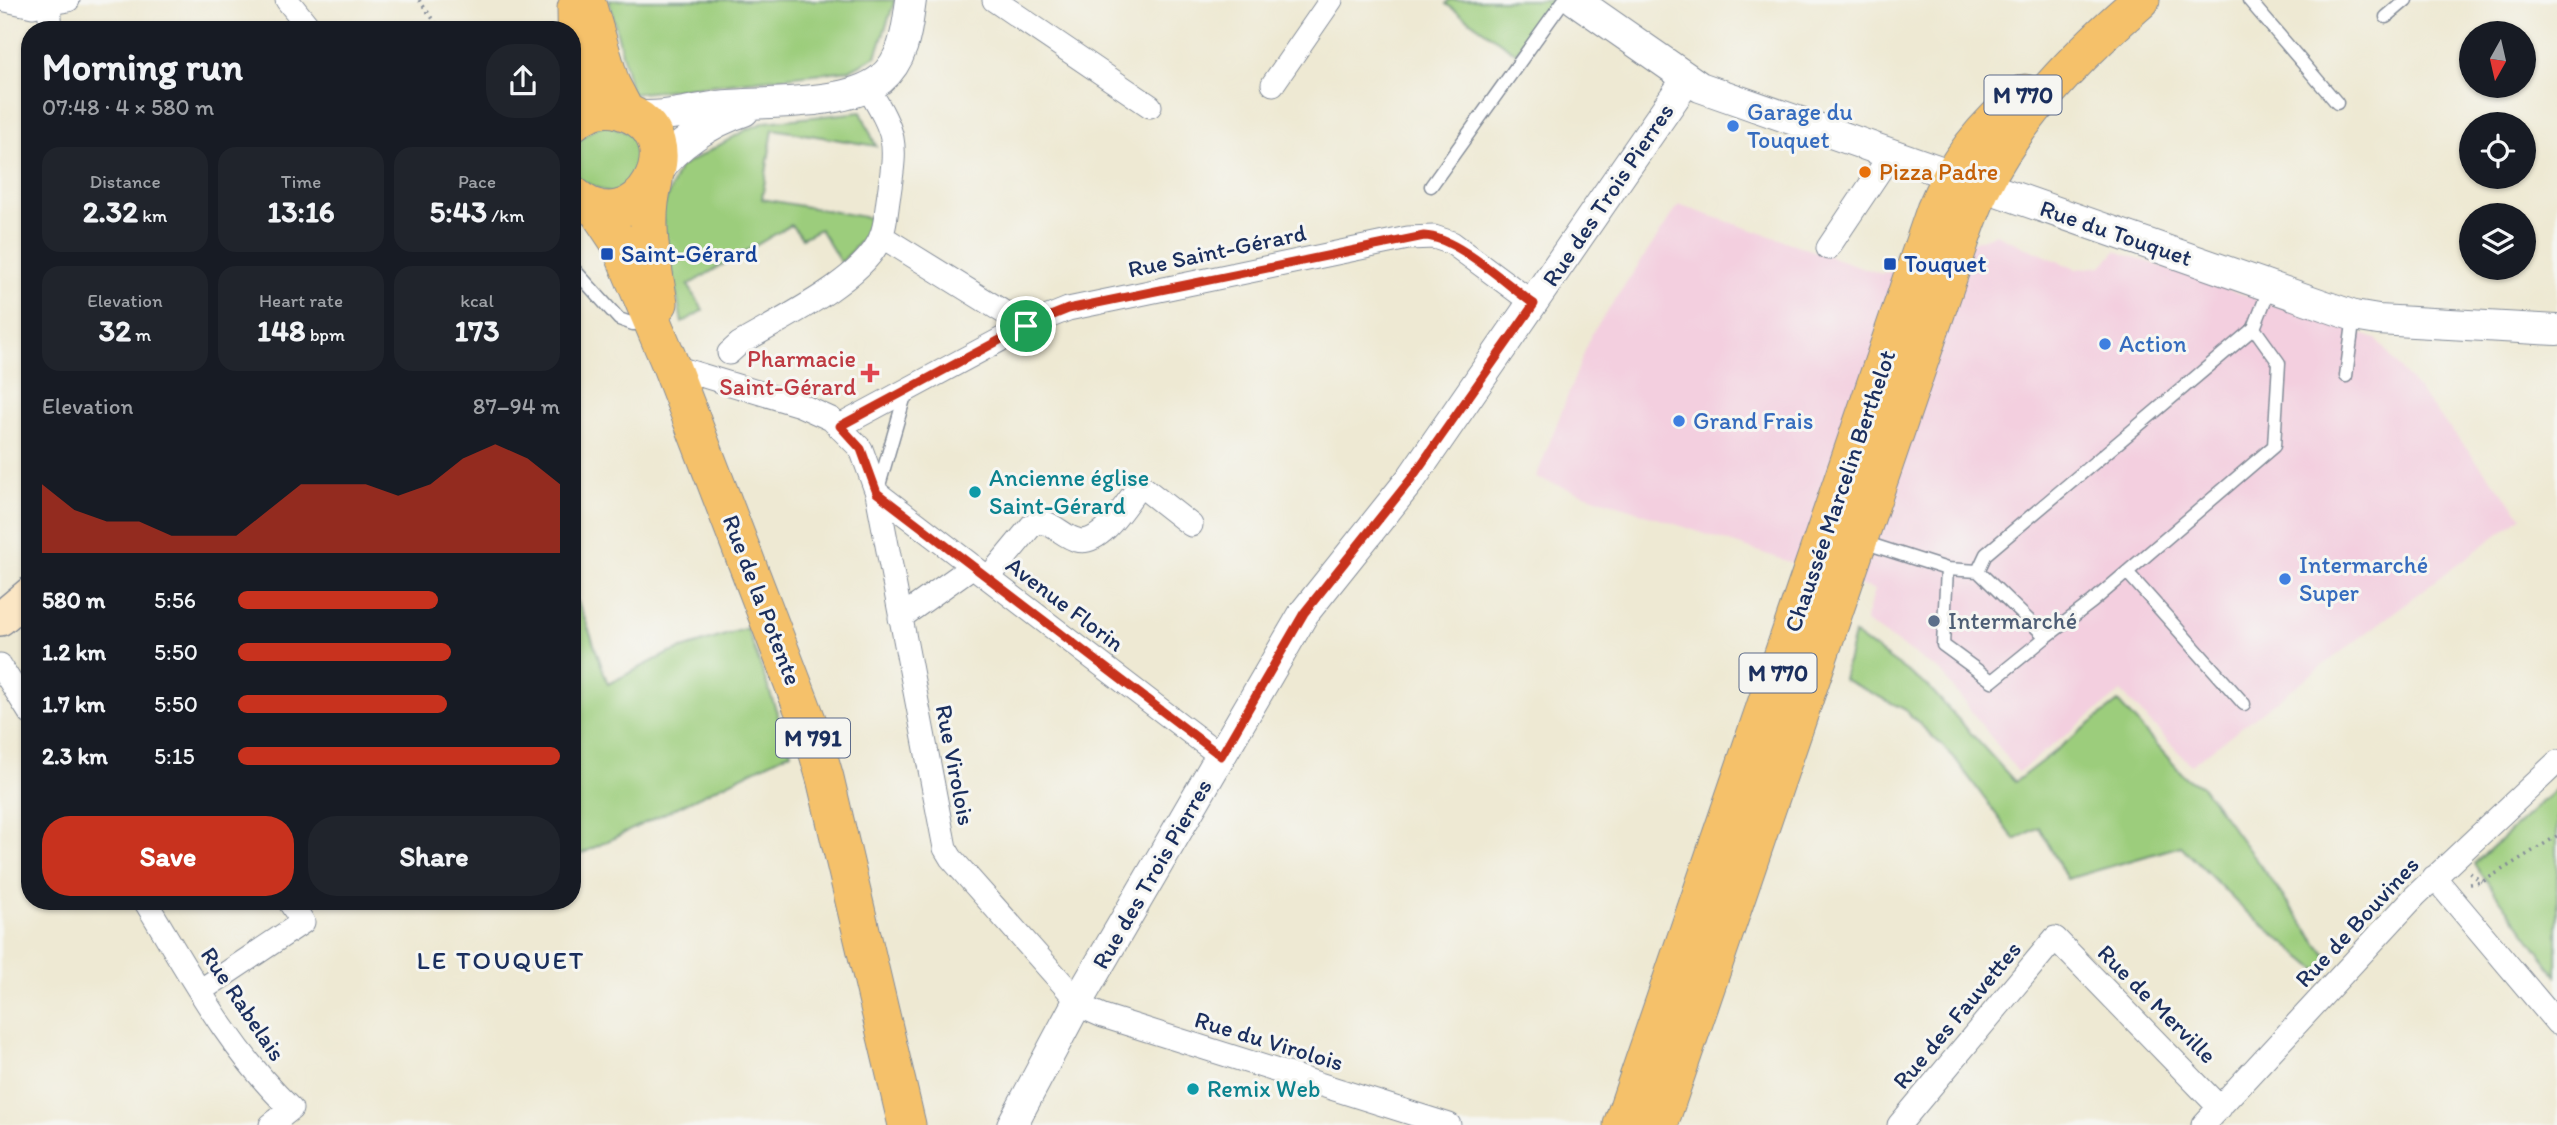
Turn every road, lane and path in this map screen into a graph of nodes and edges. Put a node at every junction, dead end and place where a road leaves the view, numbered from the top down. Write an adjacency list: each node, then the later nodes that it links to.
1 (6, 0): 14 (street)
2 (287, 0): 17 (street)
3 (419, 0): 18 (path)
4 (575, 0): 19 (main road)
5 (586, 0): 26 (main road, Rue de la Potente)
6 (911, 0): 22 (street)
7 (994, 0): 25 (street)
8 (1564, 0): 31 (lane)
9 (1575, 0): 20 (street, Rue du Touquet)
10 (2141, 0): 30 (main road, M 770)
11 (2249, 0): 23 (lane)
12 (2406, 0): 15 (lane)
13 (1329, 1): 21 (street)
14 (58, 2): 16 (street)
15 (2386, 17)
16 (53, 21)
17 (304, 21)
18 (434, 21)
19 (576, 21)
20 (1688, 79): 28 (street, Rue du Touquet); 38 (street, Rue des Trois Pierres)
21 (1273, 84)
22 (868, 88): 24 (street); 34 (street)
23 (2337, 103)
24 (767, 104): 26 (street); 29 (street)
25 (1150, 106)
26 (629, 113): 27 (main road); 29 (main road, Rue de la Potente)
27 (581, 117)
28 (1891, 154): 30 (street, Rue du Touquet); 35 (street)
29 (655, 177): 32 (main road); 45 (main road, Rue de la Potente / M 791)
30 (1967, 182): 37 (street, Rue du Touquet); 51 (main road, Chaussée Marcelin Berthelot / M 770); 78 (main road, Chaussée Marcelin Berthelot / M 770)
31 (1431, 186)
32 (581, 199)
33 (581, 201): 40 (main road, Rue de la Potente / M 791)
34 (881, 236): 41 (street); 44 (street)
35 (1828, 248)
36 (581, 277): 40 (lane)
37 (2270, 286): 39 (street, Rue du Touquet); 42 (lane)
38 (1534, 304): 41 (street, Rue Saint-Gérard); 63 (street, Rue des Trois Pierres)
39 (2354, 316): 43 (street, Rue du Touquet); 46 (lane)
40 (653, 323): 45 (main road, Rue de la Potente / M 791)
41 (1026, 326): 47 (street, Rue Saint-Gérard)
42 (2254, 328): 53 (lane); 55 (lane)
43 (2557, 330)
44 (730, 353)
45 (671, 366): 48 (street); 75 (main road, Rue de la Potente / M 791)
46 (2346, 376)
47 (907, 388): 48 (street, Rue Saint-Gérard); 49 (lane)
48 (840, 426): 49 (street, Rue Virolois)
49 (877, 493): 54 (street, Avenue Florin); 57 (street, Rue Virolois)
50 (1191, 525): 54 (street)
51 (1858, 540): 52 (lane); 79 (main road, Chaussée Marcelin Berthelot / M 770)
52 (1947, 569): 53 (lane); 59 (lane)
53 (1978, 571): 59 (lane)
54 (981, 572): 57 (street); 63 (street, Avenue Florin)
55 (2127, 572): 59 (lane); 62 (lane)
56 (21, 602): 58 (main road)
57 (900, 618): 71 (street, Rue Virolois)
58 (0, 619)
59 (2046, 637)
60 (0, 665): 61 (street)
61 (21, 699)
62 (2244, 704)
63 (1221, 756): 71 (street, Rue des Trois Pierres)
64 (2557, 762): 66 (street, Rue de Bouvines)
65 (2557, 836): 66 (path)
66 (2439, 883): 72 (street); 73 (street, Rue de Bouvines)
67 (151, 910): 70 (street, Rue Rabelais)
68 (295, 910): 70 (street)
69 (2055, 938): 73 (street, Rue de Merville); 80 (street, Rue des Fauvettes)
70 (200, 990): 74 (street, Rue Rabelais)
71 (1078, 1001): 76 (street, Rue des Trois Pierres); 77 (street, Rue du Virolois)
72 (2557, 1023)
73 (2220, 1108): 81 (street, Rue de Bouvines)
74 (271, 1125)
75 (908, 1125)
76 (1012, 1125)
77 (1449, 1125)
78 (1622, 1125)
79 (1659, 1125)
80 (1899, 1125)
81 (2203, 1125)

